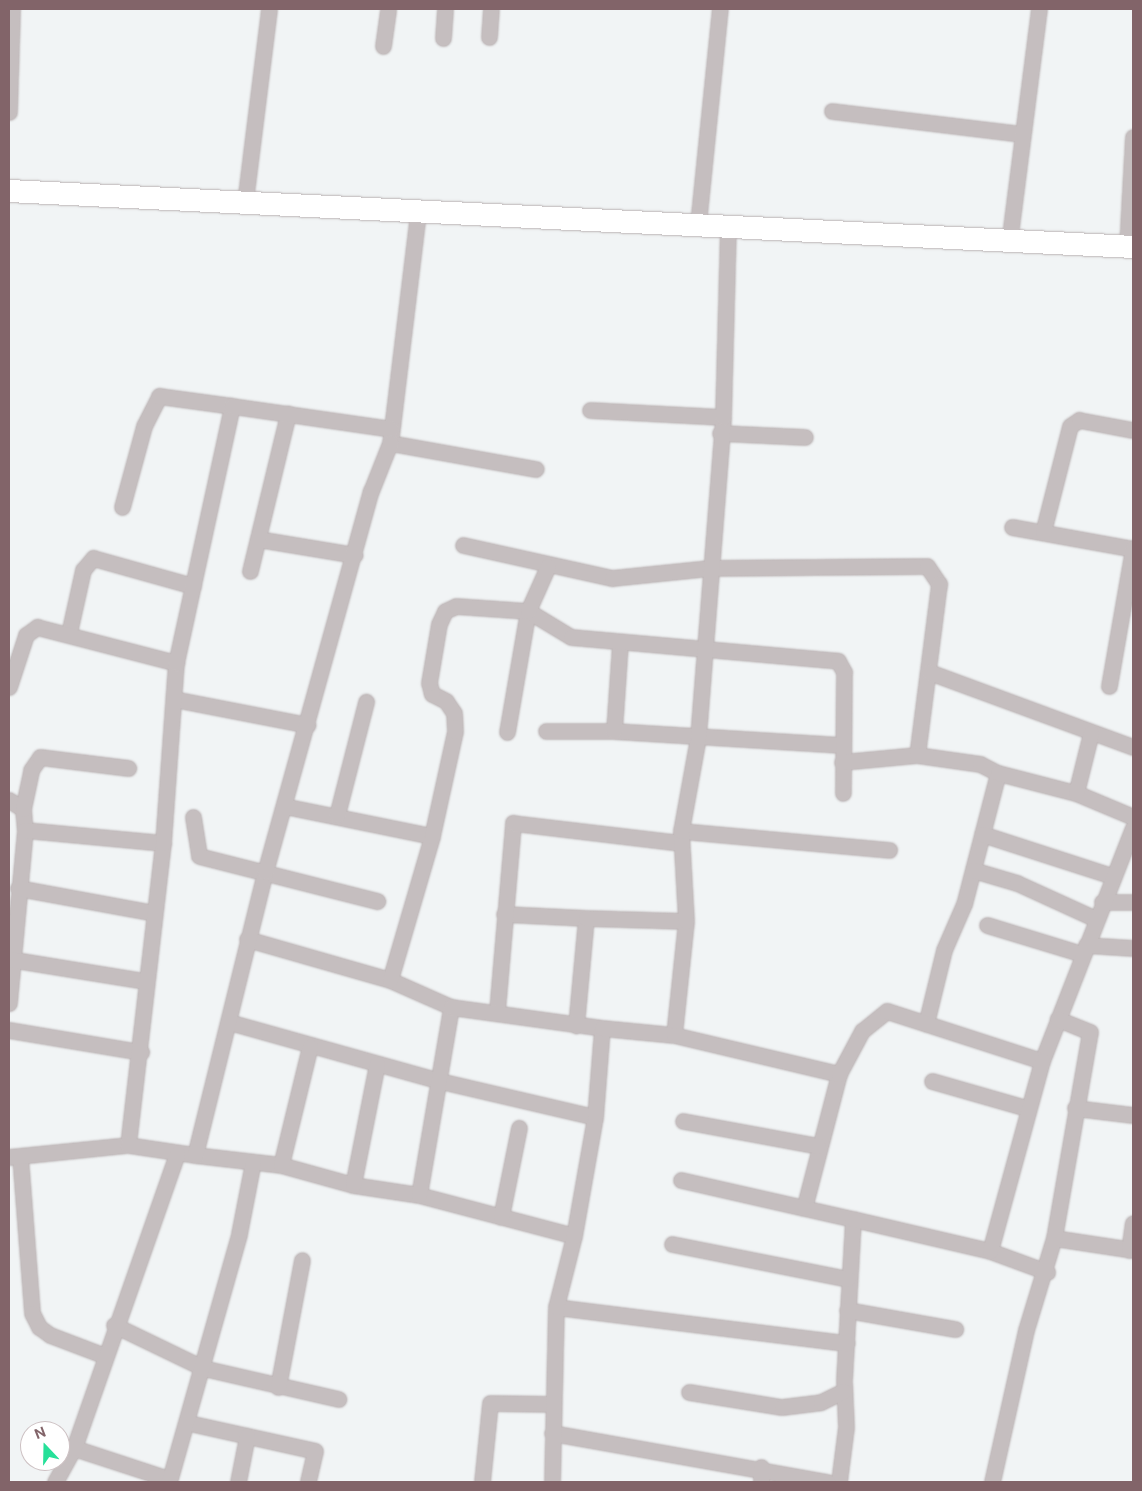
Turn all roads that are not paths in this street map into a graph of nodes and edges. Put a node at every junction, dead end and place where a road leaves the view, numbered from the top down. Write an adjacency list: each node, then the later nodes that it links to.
1 (12, 9): 12 (street)
2 (269, 9): 16 (street)
3 (388, 9): 10 (street)
4 (445, 9): 9 (street)
5 (491, 9): 8 (street)
6 (720, 9): 18 (street)
7 (1039, 9): 13 (street)
8 (489, 37)
9 (443, 38)
10 (383, 46)
11 (832, 110): 13 (street)
12 (9, 112)
13 (1023, 134): 20 (street)
14 (1133, 138): 21 (street)
15 (9, 191): 16 (main road)
16 (245, 202): 17 (main road)
17 (418, 213): 18 (main road); 28 (street)
18 (698, 224): 19 (main road)
19 (728, 226): 20 (main road); 25 (street)
20 (1009, 243): 21 (main road)
21 (1130, 247)
22 (232, 406): 24 (street); 31 (street); 41 (street)
23 (590, 410): 25 (street)
24 (288, 414): 28 (street); 34 (street)
25 (723, 417): 27 (street)
26 (1133, 430): 33 (street)
27 (720, 433): 29 (street); 39 (street)
28 (391, 436): 30 (street); 37 (street)
29 (805, 437)
30 (536, 469)
31 (122, 507)
32 (1012, 527): 33 (street)
33 (1042, 532): 36 (street)
34 (258, 539): 37 (street); 40 (street)
35 (463, 546): 38 (street)
36 (1133, 549): 48 (street)
37 (355, 555): 52 (street)
38 (548, 566): 39 (street); 42 (street)
39 (709, 568): 45 (street); 47 (street)
40 (250, 571)
41 (193, 586): 43 (street); 46 (street)
42 (528, 611): 44 (street); 55 (street); 75 (street)
43 (69, 634): 46 (street); 49 (street)
44 (620, 643): 45 (street); 53 (street)
45 (703, 646): 57 (street); 58 (street)
46 (176, 663): 50 (street)
47 (929, 672): 56 (street); 60 (street)
48 (1110, 686)
49 (9, 687)
50 (174, 699): 52 (street); 77 (street)
51 (366, 702): 69 (street)
52 (308, 726): 67 (street)
53 (614, 730): 54 (street); 57 (street)
54 (546, 731)
55 (506, 732)
56 (1091, 733): 59 (street); 65 (street)
57 (698, 737): 58 (street); 76 (street)
58 (842, 745): 61 (street)
59 (1133, 747)
60 (917, 755): 61 (street); 63 (street)
61 (842, 762): 64 (street)
62 (128, 768): 68 (street)
63 (998, 773): 65 (street); 74 (street)
64 (843, 793)
65 (1076, 793): 71 (street)
66 (9, 800): 68 (street)
67 (284, 806): 69 (street); 80 (street)
68 (23, 809): 73 (street)
69 (337, 815): 75 (street)
70 (193, 817): 80 (street)
71 (1133, 817)
72 (1133, 828): 81 (street)
73 (25, 830): 77 (street); 82 (street)
74 (982, 834): 79 (street); 81 (street)
75 (432, 836): 96 (street)
76 (680, 837): 78 (street); 87 (street); 90 (street)
77 (163, 843): 86 (street)
78 (889, 850)
79 (974, 870): 89 (street); 103 (street)
80 (265, 872): 83 (street); 92 (street)
81 (1112, 876): 84 (street)
82 (18, 888): 86 (street); 95 (street)
83 (378, 901)
84 (1102, 902): 85 (street); 89 (street)
85 (1133, 902)
86 (154, 913): 97 (street)
87 (504, 914): 88 (street); 100 (street)
88 (586, 918): 90 (street); 104 (street)
89 (1096, 919): 94 (street)
90 (686, 921): 107 (street)
91 (986, 925): 94 (street)
92 (247, 939): 96 (street); 102 (street)
93 (1133, 948): 94 (street)
94 (1084, 950): 101 (street)
95 (10, 959): 97 (street); 98 (street)
96 (390, 980): 99 (street)
97 (145, 981): 109 (street)
98 (9, 1003)
99 (451, 1007): 100 (street); 113 (street)
100 (496, 1011): 104 (street)
101 (1058, 1019): 110 (street); 116 (street)
102 (229, 1022): 108 (street); 124 (street)
103 (926, 1024): 110 (street); 112 (street)
104 (576, 1026): 105 (street)
105 (602, 1028): 107 (street); 118 (street)
106 (9, 1030): 109 (street)
107 (674, 1035): 112 (street)
108 (310, 1046): 111 (street); 127 (street)
109 (141, 1052): 121 (street)
110 (1042, 1061): 115 (street)
111 (377, 1064): 113 (street); 129 (street)
112 (839, 1074): 122 (street)
113 (440, 1081): 118 (street); 130 (street)
114 (932, 1081): 115 (street)
115 (1026, 1108): 139 (street)
116 (1075, 1108): 117 (street); 136 (street)
117 (1133, 1114)
118 (595, 1117): 135 (street)
119 (683, 1121): 122 (street)
120 (519, 1128): 132 (street)
121 (128, 1145): 123 (street); 125 (street)
122 (818, 1146): 131 (street)
123 (177, 1154): 124 (street); 145 (street)
124 (195, 1155): 126 (street)
125 (14, 1157): 148 (street)
126 (253, 1162): 127 (street); 149 (street)
127 (281, 1165): 129 (street)
128 (681, 1180): 131 (street)
129 (353, 1184): 130 (street)
130 (419, 1195): 132 (street)
131 (804, 1208): 133 (street)
132 (500, 1217): 135 (street)
133 (853, 1219): 139 (street); 142 (street)
134 (1133, 1223): 138 (street)
135 (574, 1236): 143 (street)
136 (1054, 1238): 138 (street); 141 (street)
137 (672, 1244): 142 (street)
138 (1131, 1250)
139 (990, 1251): 141 (street)
140 (302, 1260): 150 (street)
141 (1046, 1272): 168 (street)
142 (848, 1279): 144 (street)
143 (556, 1307): 147 (street); 154 (street)
144 (848, 1310): 146 (street); 147 (street)
145 (114, 1325): 148 (street); 149 (street)
146 (955, 1329)
147 (847, 1344): 151 (street)
148 (103, 1355): 158 (street)
149 (203, 1368): 150 (street); 155 (street)
150 (278, 1387): 153 (street)
151 (844, 1391): 152 (street); 167 (street)
152 (689, 1392)
153 (338, 1399)
154 (553, 1404): 156 (street); 164 (street)
155 (189, 1423): 157 (street); 160 (street)
156 (552, 1433): 159 (street); 165 (street)
157 (247, 1436): 162 (street); 163 (street)
158 (74, 1448): 160 (street); 161 (street)
159 (761, 1475): 166 (street)
160 (169, 1480)
161 (55, 1482)
162 (238, 1482)
163 (308, 1482)
164 (482, 1482)
165 (552, 1482)
166 (828, 1482)
167 (839, 1482)
168 (992, 1482)

